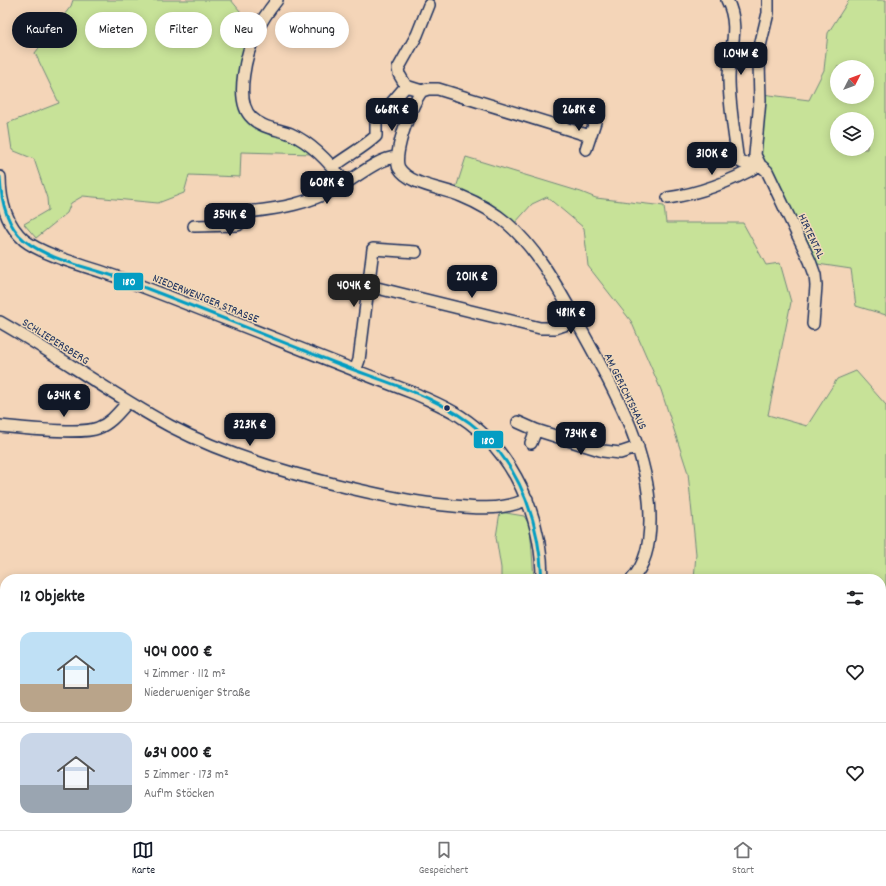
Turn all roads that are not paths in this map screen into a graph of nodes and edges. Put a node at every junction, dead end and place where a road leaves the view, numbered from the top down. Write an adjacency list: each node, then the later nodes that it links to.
1 (277, 0): 12 (street)
2 (727, 0): 11 (street)
3 (768, 0): 11 (street)
4 (429, 5): 5 (street)
5 (406, 86): 6 (street); 12 (street)
6 (422, 92): 8 (street); 10 (street)
7 (595, 122): 8 (street)
8 (590, 136): 9 (street)
9 (586, 148)
10 (397, 157): 14 (street); 20 (street, AM GERICHTSHAUS)
11 (759, 163): 16 (street); 22 (street, HIRTENTAL)
12 (333, 167): 14 (street)
13 (0, 177): 15 (street, NIEDERWENIGER STRASSE)
14 (345, 183): 17 (street)
15 (0, 191): 23 (street, NIEDERWENIGER STRASSE)
16 (668, 198)
17 (194, 226)
18 (416, 252): 19 (street)
19 (368, 286): 20 (street); 23 (street)
20 (576, 321): 29 (street, AM GERICHTSHAUS)
21 (0, 322): 24 (street, SCHLIEPERSBERG)
22 (813, 324)
23 (355, 371): 30 (street, NIEDERWENIGER STRASSE)
24 (128, 402): 26 (street); 30 (street, SCHLIEPERSBERG)
25 (518, 422): 27 (street)
26 (0, 426)
27 (536, 430): 28 (street); 29 (street)
28 (531, 443)
29 (638, 447): 32 (street, AM GERICHTSHAUS)
30 (527, 499): 31 (street, NIEDERWENIGER STRASSE)
31 (542, 574)
32 (636, 574)

